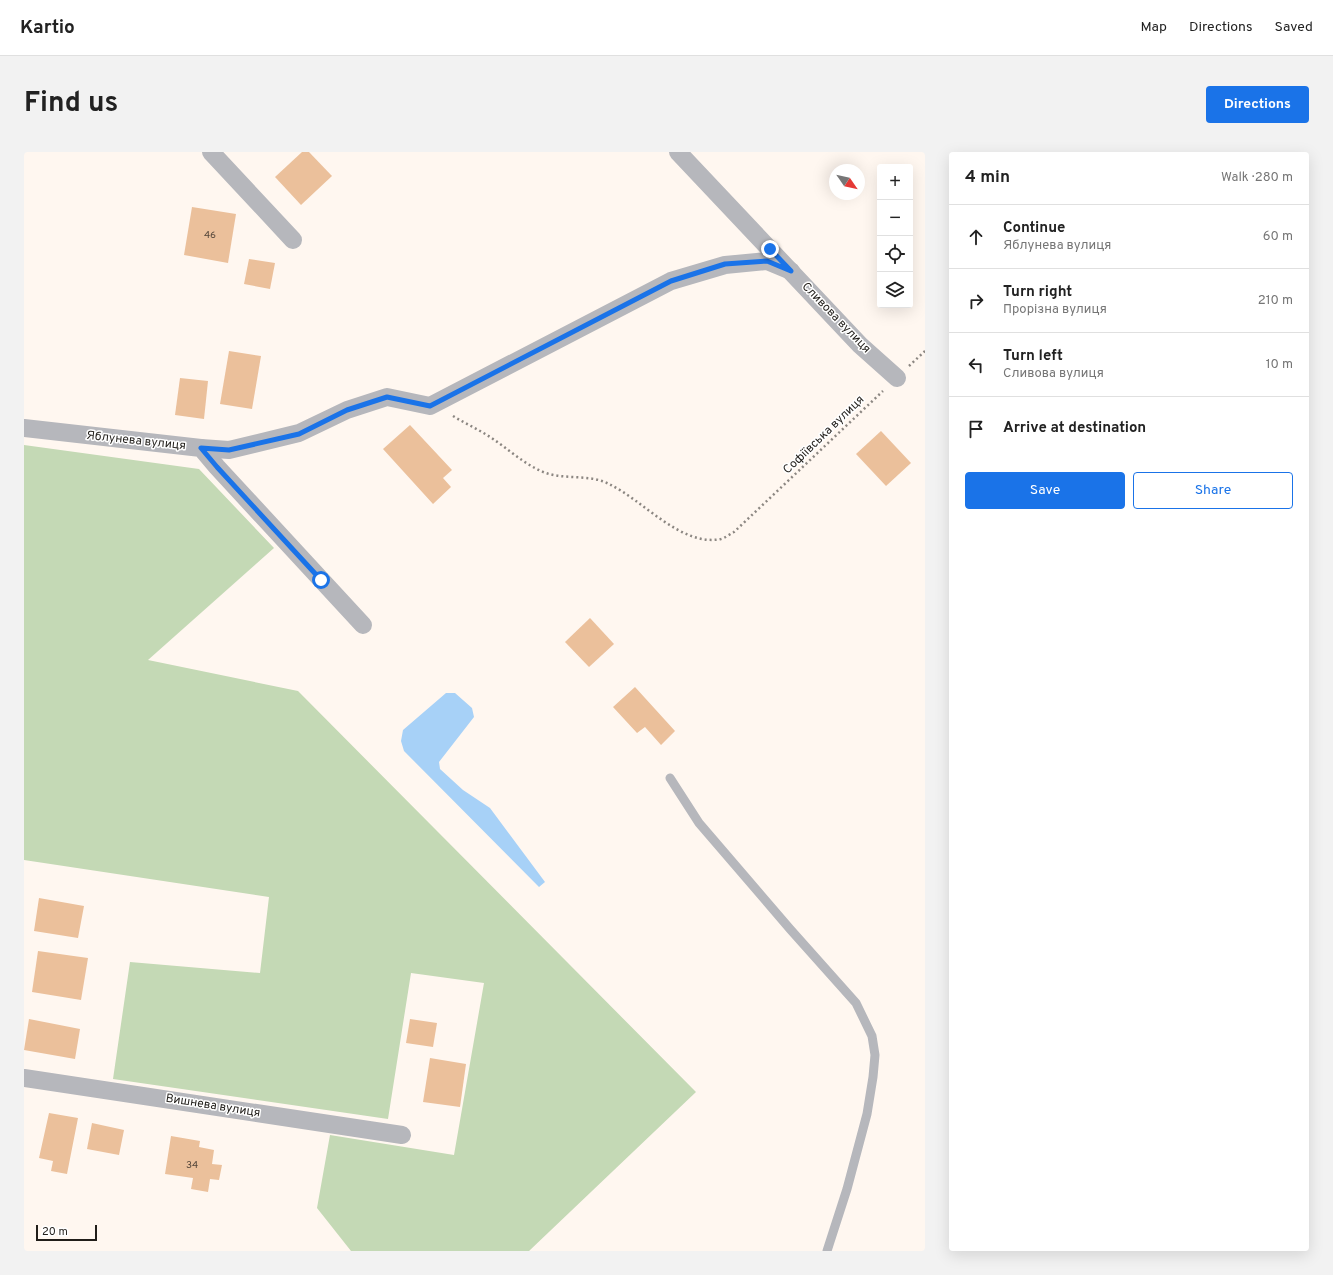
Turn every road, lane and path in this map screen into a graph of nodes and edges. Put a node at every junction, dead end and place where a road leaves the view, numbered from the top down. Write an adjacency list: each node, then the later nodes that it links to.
1 (211, 152): 3 (street)
2 (678, 152): 4 (street, Сливова вулиця)
3 (293, 240)
4 (791, 271): 6 (street, Сливова вулиця); 7 (street)
5 (925, 351): 6 (path, Софіївська вулиця)
6 (897, 378): 7 (path, Софіївська вулиця)
7 (430, 406): 9 (street)
8 (24, 428): 9 (street, Яблунева вулиця)
9 (201, 448): 10 (street, Яблунева вулиця)
10 (363, 625)
11 (670, 778): 14 (lane)
12 (24, 1078): 13 (street, Вишнева вулиця)
13 (402, 1135)
14 (827, 1251)

